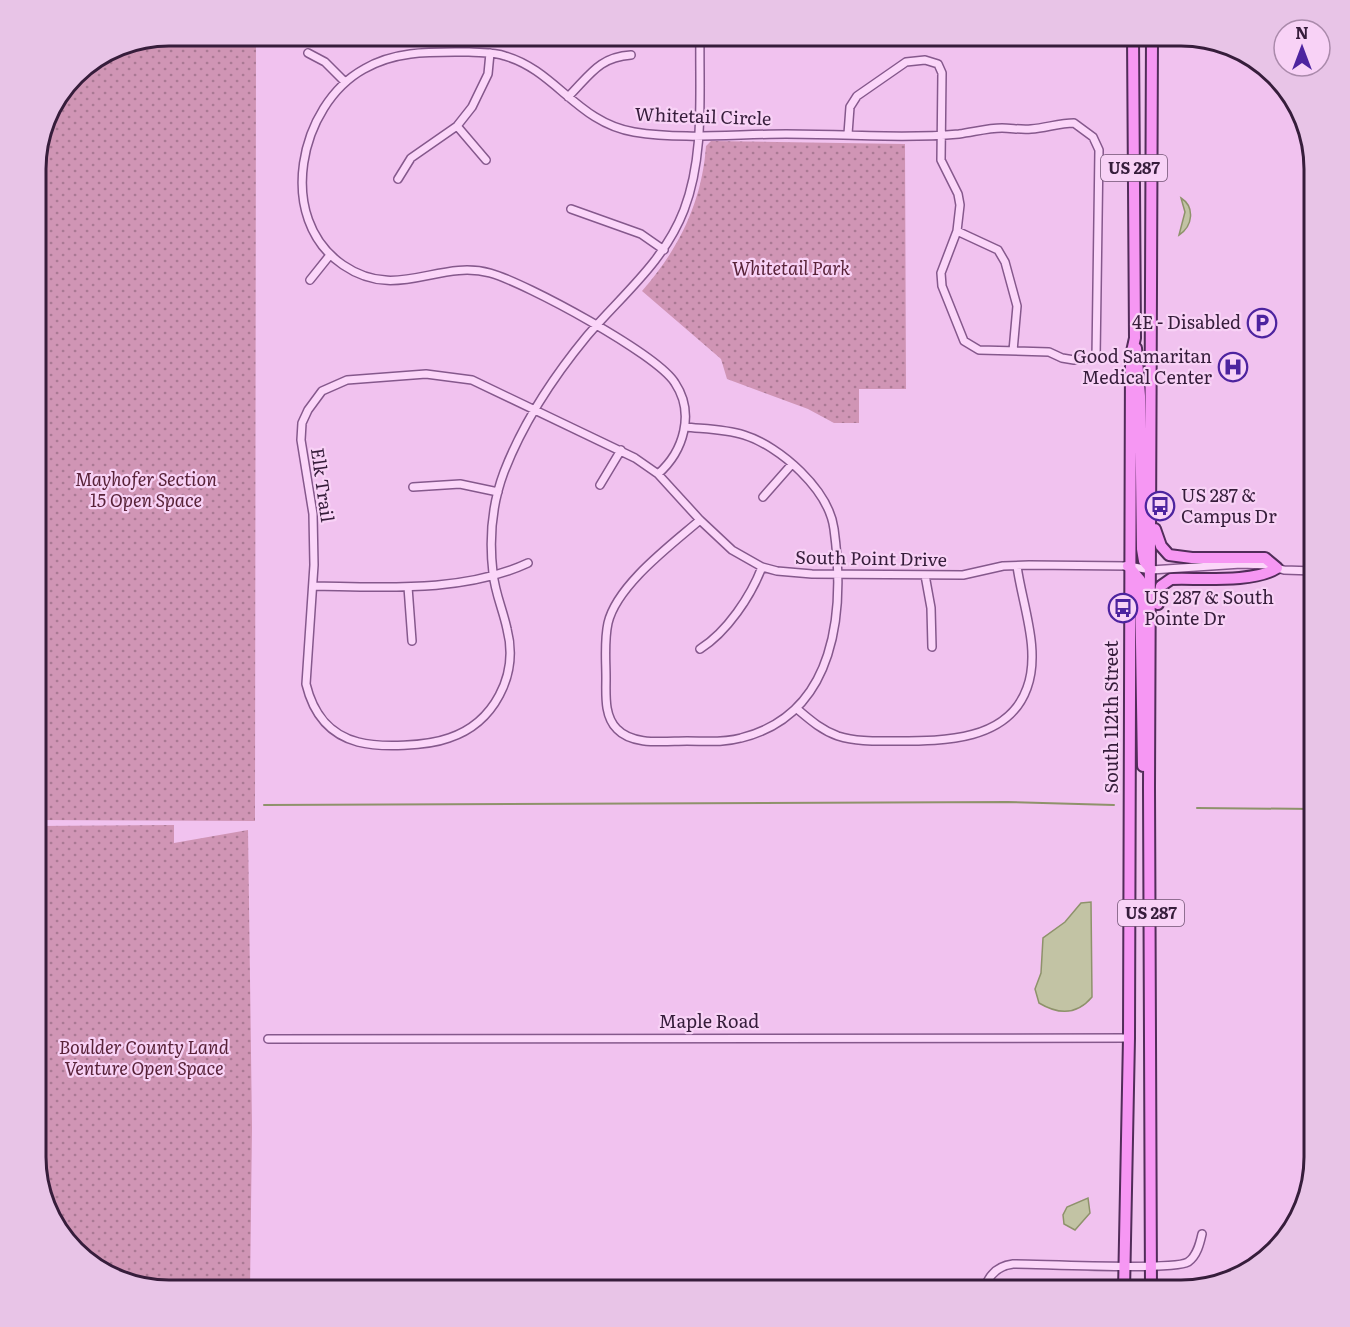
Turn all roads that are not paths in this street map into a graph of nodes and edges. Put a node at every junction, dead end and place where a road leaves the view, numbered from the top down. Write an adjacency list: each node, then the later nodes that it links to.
1 (700, 47): 10 (street)
2 (1133, 47): 21 (main road, South 112th Street / US 287)
3 (1152, 47): 32 (main road, South 112th Street / US 287)
4 (308, 53): 7 (street)
5 (490, 53): 7 (street, Whitetail Circle); 8 (street, Whitetail Circle); 9 (street)
6 (631, 55): 8 (street)
7 (345, 82): 18 (street, Whitetail Circle)
8 (568, 97): 10 (street, Whitetail Circle)
9 (456, 126): 13 (street); 14 (street)
10 (698, 134): 11 (street, Whitetail Circle); 17 (street)
11 (848, 134): 12 (street, Whitetail Circle); 12 (street)
12 (940, 135): 16 (street, Whitetail Circle); 22 (street, Whitetail Circle)
13 (486, 160)
14 (398, 179)
15 (571, 209): 17 (street)
16 (957, 231): 22 (street); 22 (street, Whitetail Circle)
17 (664, 250): 20 (street)
18 (330, 255): 19 (street); 20 (street, Whitetail Circle)
19 (310, 280)
20 (596, 326): 23 (street); 24 (street, Whitetail Circle)
21 (1135, 338): 36 (main road, South 112th Street / US 287); 39 (main road)
22 (1013, 351)
23 (536, 409): 25 (street, South Point Drive); 30 (street); 44 (street, Elk Trail)
24 (685, 427): 26 (street); 27 (street, Whitetail Circle)
25 (621, 450): 27 (street, South Point Drive); 28 (street)
26 (792, 465): 31 (street); 42 (street)
27 (658, 474): 33 (street, South Point Drive)
28 (600, 485)
29 (413, 488): 30 (street)
30 (498, 492): 41 (street)
31 (763, 497)
32 (1151, 517): 38 (main road); 39 (main road, South 112th Street / US 287)
33 (700, 520): 37 (street, South Point Drive); 49 (street)
34 (528, 563): 41 (street)
35 (1017, 566): 36 (street, South Point Drive); 43 (street, South Point Drive); 49 (street)
36 (1128, 566): 39 (street, South Point Drive); 50 (main road); 51 (main road, South 112th Street / US 287)
37 (762, 567): 42 (street, South Point Drive); 48 (street)
38 (1278, 568): 39 (street, South Point Drive); 40 (street, South Point Drive); 50 (main road)
39 (1151, 570): 50 (main road, South 112th Street / US 287)
40 (1304, 570)
41 (493, 574): 44 (street, Elk Trail); 45 (street)
42 (837, 574): 43 (street, South Point Drive); 49 (street)
43 (925, 575): 47 (street)
44 (314, 586): 45 (street)
45 (408, 587): 46 (street)
46 (412, 641)
47 (932, 647)
48 (700, 649)
49 (796, 708)
50 (1149, 788): 52 (main road, South 112th Street / US 287)
51 (1129, 1038): 52 (main road, Maple Road); 53 (street, Maple Road); 55 (main road, South 112th Street / US 287)
52 (1150, 1038): 56 (main road, South 112th Street / US 287)
53 (268, 1039)
54 (1202, 1234): 56 (street)
55 (1125, 1265): 56 (street); 57 (street); 58 (main road, South 112th Street / US 287)
56 (1151, 1267): 59 (main road, South 112th Street / US 287)
57 (987, 1280)
58 (1124, 1280)
59 (1151, 1280)

